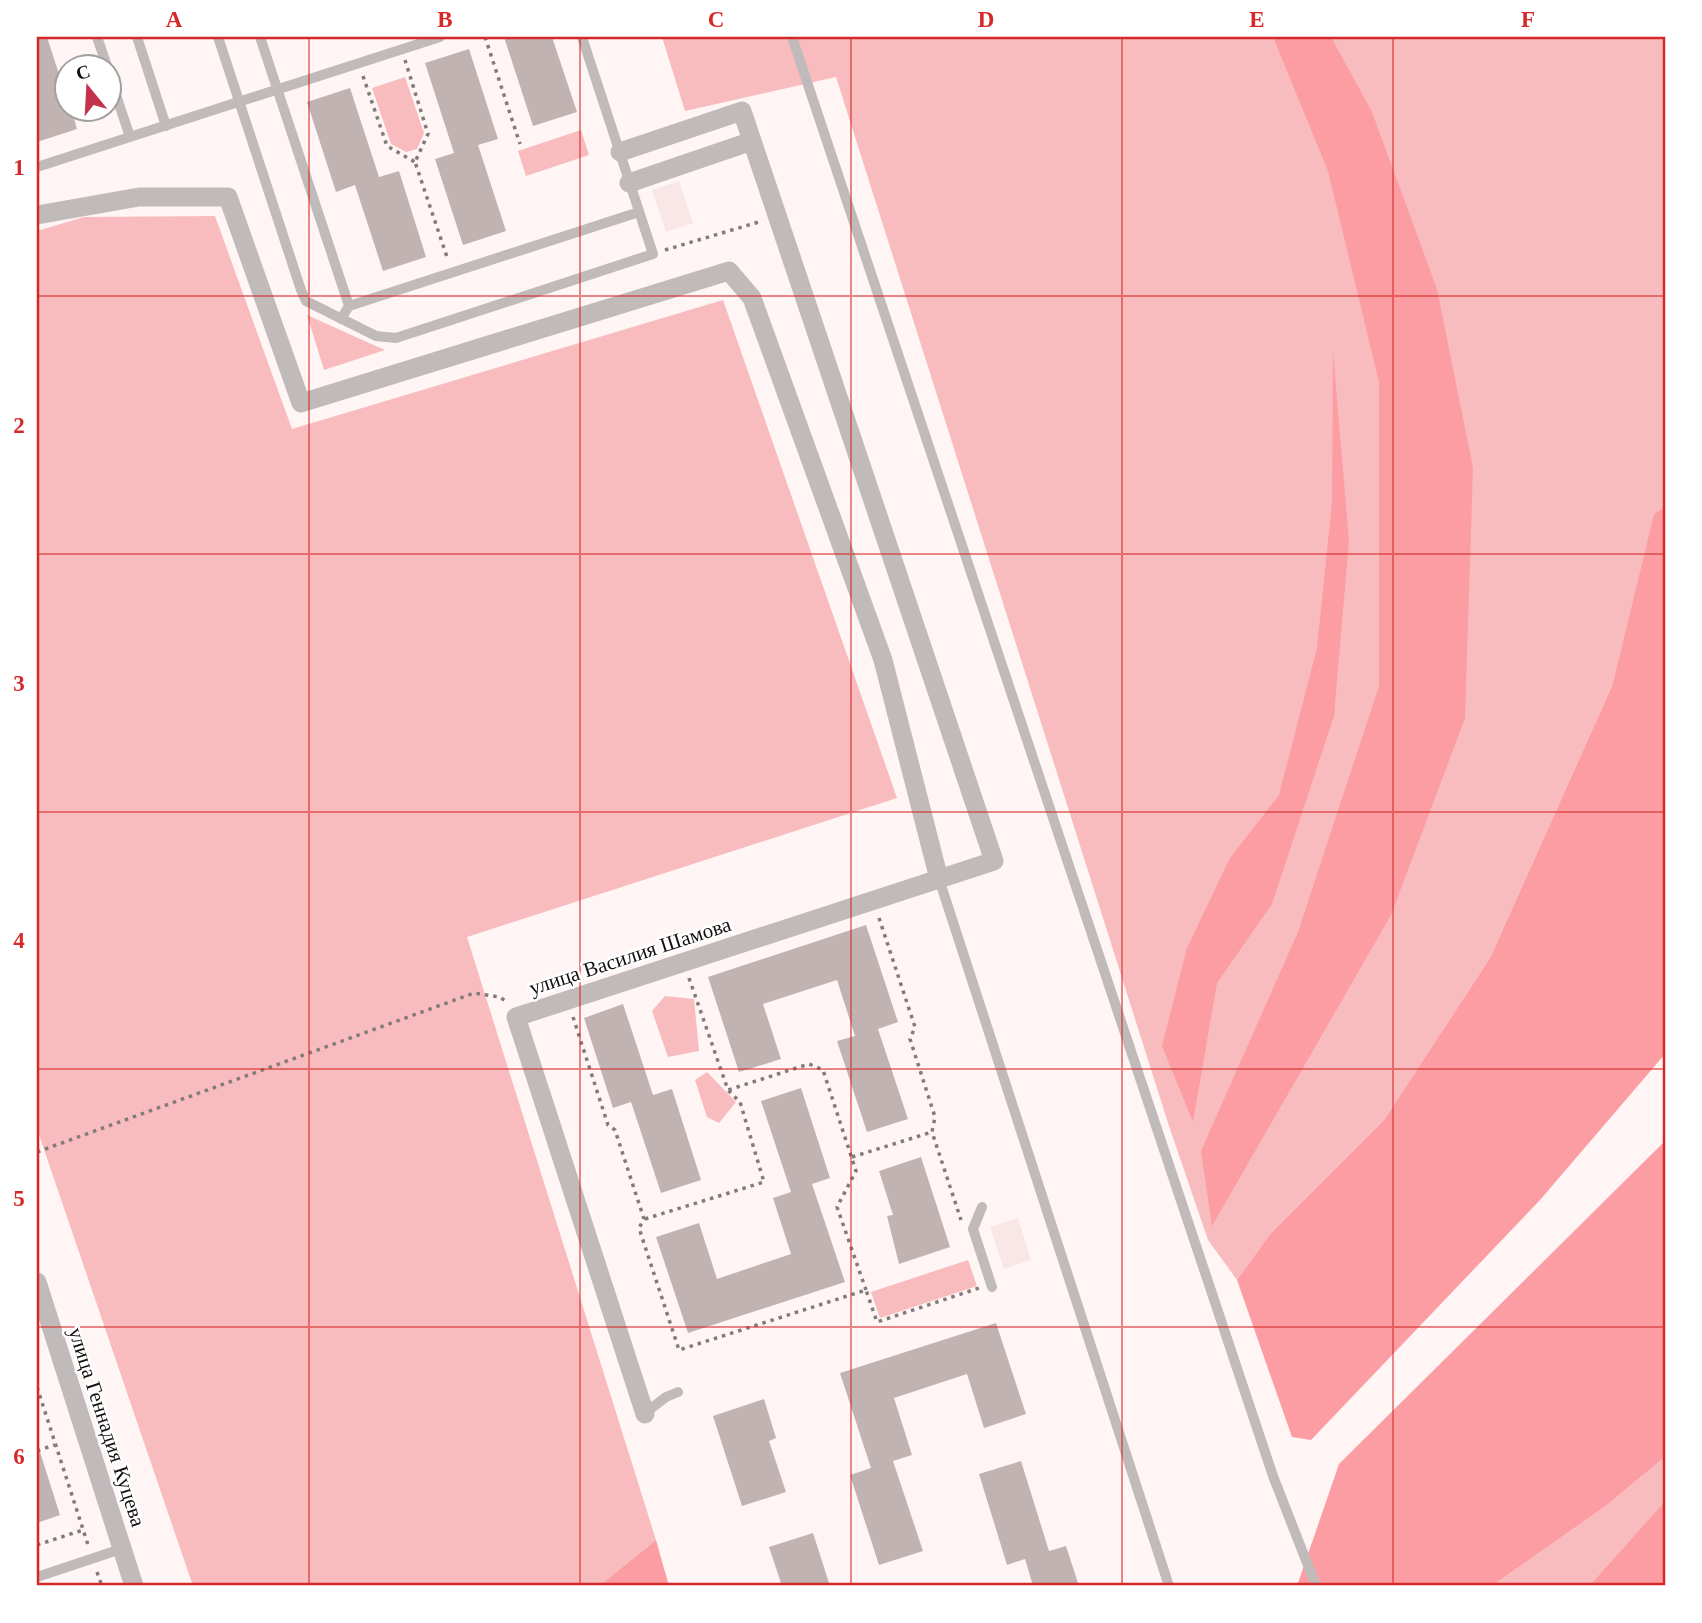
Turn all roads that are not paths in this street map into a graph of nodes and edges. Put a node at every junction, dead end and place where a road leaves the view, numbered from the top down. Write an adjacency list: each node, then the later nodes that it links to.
1 (137, 37): 10 (lane)
2 (218, 37): 8 (lane)
3 (260, 37): 7 (lane)
4 (440, 37): 7 (lane)
5 (582, 37): 13 (lane)
6 (792, 37): 30 (lane)
7 (277, 89): 8 (lane); 18 (lane)
8 (239, 102): 10 (lane); 19 (lane)
9 (122, 112): 11 (lane)
10 (166, 125): 11 (lane)
11 (130, 137): 14 (lane)
12 (752, 141): 13 (street); 15 (street); 20 (street, улица Василия Шамова)
13 (620, 152): 15 (lane)
14 (37, 167)
15 (629, 183): 16 (lane)
16 (639, 212): 18 (lane); 19 (lane)
17 (37, 215): 20 (street)
18 (349, 306): 19 (lane)
19 (341, 319)
20 (939, 879): 25 (street, улица Василия Шамова); 29 (lane)
21 (982, 1207): 23 (lane)
22 (37, 1282): 26 (street, улица Геннадия Куцева)
23 (987, 1287)
24 (678, 1392): 25 (lane)
25 (645, 1414)
26 (121, 1549): 27 (lane); 28 (street, улица Геннадия Куцева)
27 (37, 1577)
28 (134, 1586)
29 (1169, 1586)
30 (1316, 1586)

